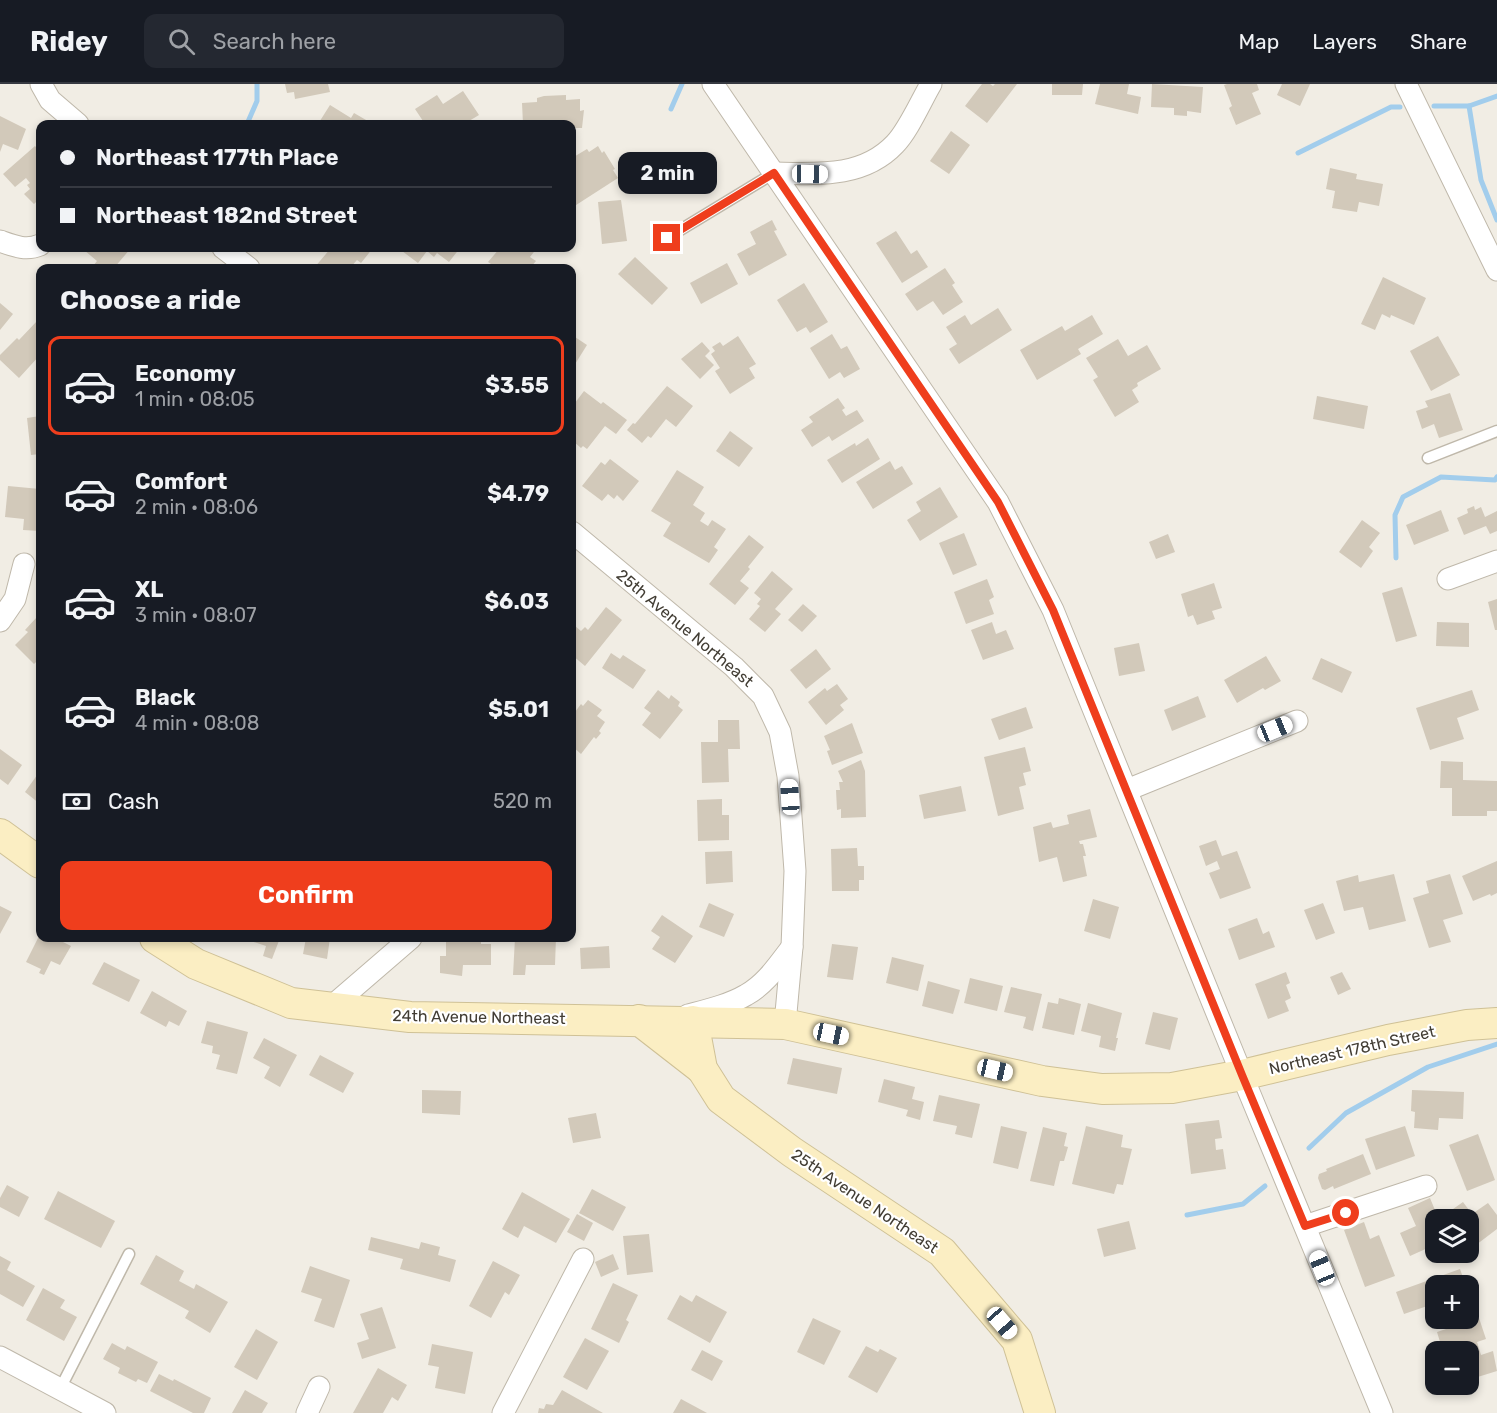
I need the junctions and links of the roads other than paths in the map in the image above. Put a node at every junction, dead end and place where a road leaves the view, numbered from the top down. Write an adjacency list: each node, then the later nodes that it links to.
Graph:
1 (41, 84): 5 (street)
2 (713, 84): 6 (street)
3 (931, 84): 6 (street)
4 (1406, 84): 12 (street)
5 (73, 120)
6 (774, 173): 7 (lane); 21 (street)
7 (667, 238)
8 (0, 241): 9 (street)
9 (36, 247)
10 (228, 252): 11 (street)
11 (244, 264)
12 (1497, 270)
13 (1497, 431): 14 (lane)
14 (1428, 458)
15 (576, 535): 26 (street, 25th Avenue Northeast)
16 (1497, 561): 18 (street)
17 (24, 564): 19 (street)
18 (1448, 579)
19 (0, 621)
20 (1297, 721): 21 (street)
21 (1127, 790): 33 (street)
22 (0, 834): 23 (main road)
23 (36, 857)
24 (161, 942): 27 (main road, 24th Avenue Northeast)
25 (406, 942): 27 (street)
26 (792, 947): 29 (street); 31 (street, 25th Avenue Northeast)
27 (331, 1008): 28 (main road, 24th Avenue Northeast)
28 (639, 1020): 29 (main road, Northeast 178th Street); 32 (main road, 25th Avenue Northeast)
29 (681, 1021): 31 (main road, Northeast 178th Street); 32 (main road, 25th Avenue Northeast)
30 (1497, 1023): 33 (main road, Northeast 178th Street)
31 (784, 1024): 33 (main road, Northeast 178th Street)
32 (702, 1069): 44 (main road, 25th Avenue Northeast)
33 (1242, 1075): 35 (street)
34 (1426, 1186): 35 (street)
35 (1305, 1226): 45 (street)
36 (129, 1254): 40 (lane)
37 (583, 1259): 43 (street)
38 (0, 1357): 40 (street)
39 (319, 1387): 42 (street)
40 (60, 1389): 41 (street)
41 (105, 1413)
42 (307, 1413)
43 (503, 1413)
44 (1040, 1413)
45 (1382, 1413)

